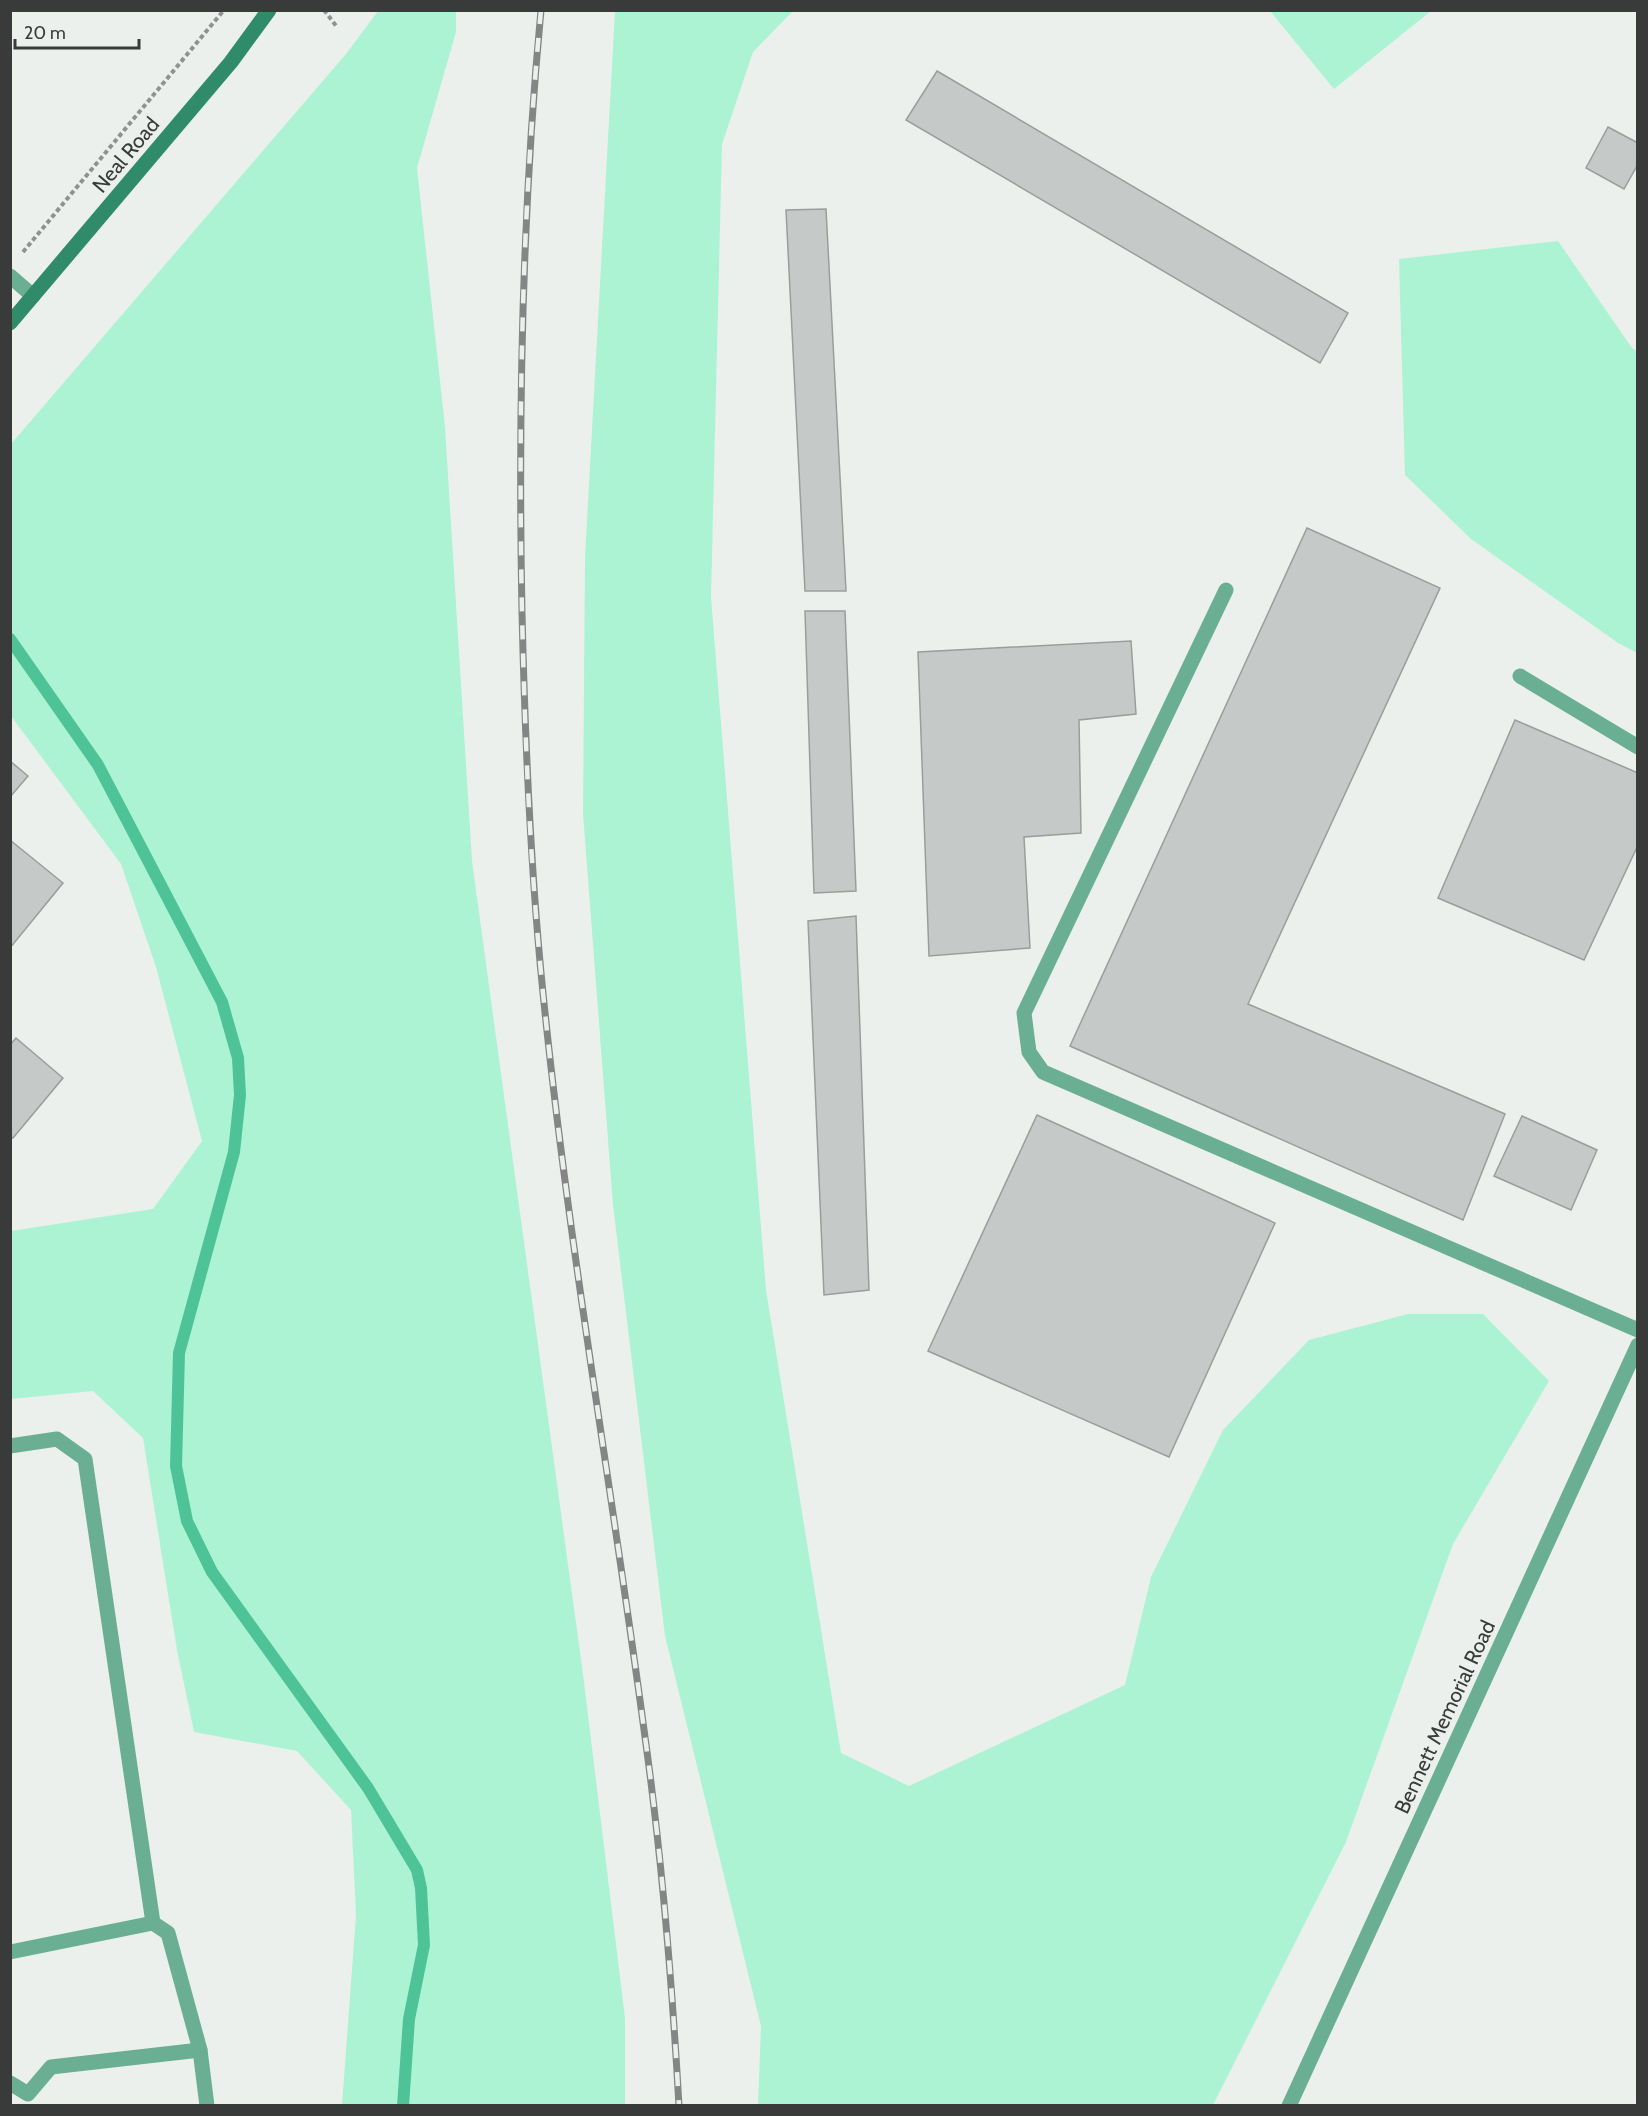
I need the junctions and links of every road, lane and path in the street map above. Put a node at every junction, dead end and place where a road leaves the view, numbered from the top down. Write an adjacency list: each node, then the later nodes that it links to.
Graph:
1 (224, 10): 5 (path)
2 (269, 10): 7 (street, Neal Road)
3 (324, 10): 4 (path)
4 (337, 27)
5 (18, 258)
6 (10, 276): 7 (street)
7 (33, 296): 8 (street, Neal Road)
8 (10, 323)
9 (1226, 590): 12 (street)
10 (1520, 676): 11 (street)
11 (1638, 747)
12 (1638, 1330)
13 (1638, 1345): 20 (street, Bennett Memorial Road)
14 (10, 1446): 15 (street)
15 (153, 1923): 16 (street); 17 (street)
16 (10, 1952)
17 (200, 2050): 18 (street); 19 (street)
18 (10, 2083)
19 (207, 2106)
20 (1289, 2106)

